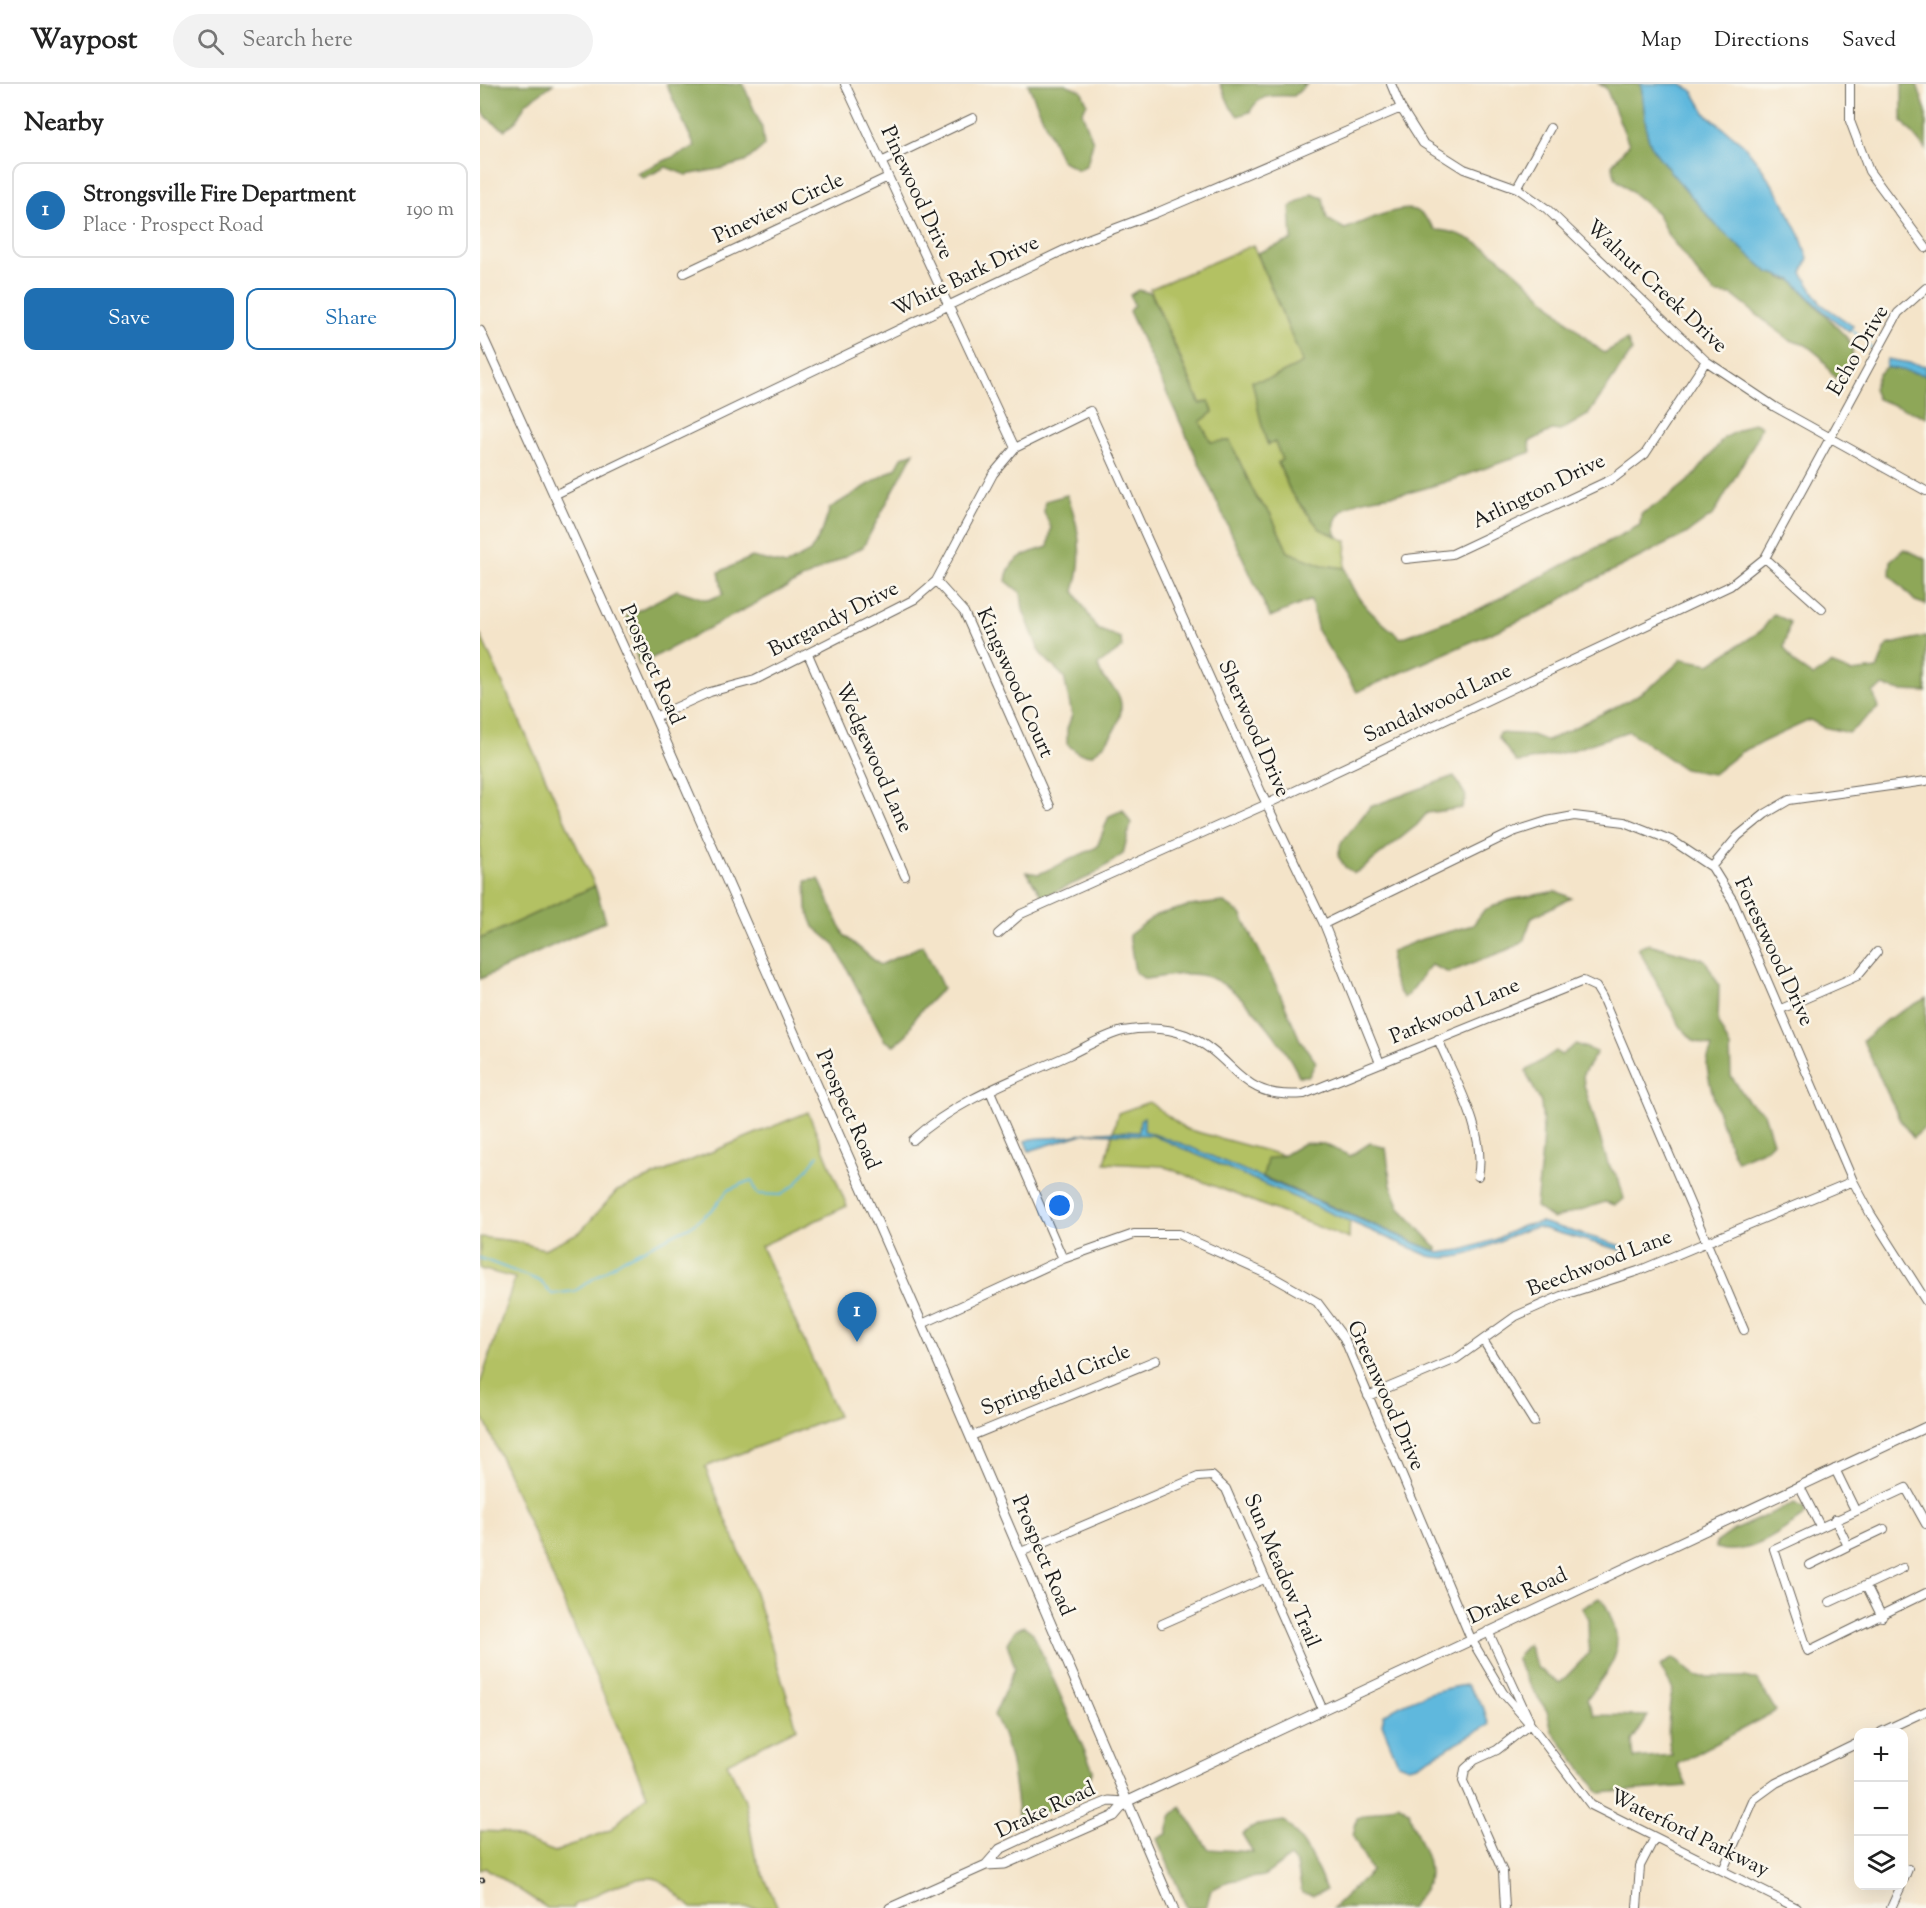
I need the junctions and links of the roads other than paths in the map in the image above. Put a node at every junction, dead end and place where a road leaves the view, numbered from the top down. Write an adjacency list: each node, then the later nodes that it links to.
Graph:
1 (845, 84): 7 (street, Pinewood Drive)
2 (1391, 84): 4 (street, Walnut Creek Drive)
3 (1850, 84): 10 (street)
4 (1401, 108): 9 (street, Walnut Creek Drive); 13 (street, White Bark Drive)
5 (974, 118): 7 (street)
6 (1550, 128): 9 (street)
7 (882, 162): 8 (street, Pinewood Drive)
8 (888, 177): 11 (street, Pineview Circle); 13 (street, Pinewood Drive)
9 (1518, 188): 15 (street, Walnut Creek Drive)
10 (1926, 248)
11 (684, 273)
12 (1926, 288): 17 (street, Echo Drive)
13 (949, 305): 18 (street, Pinewood Drive); 20 (street, White Bark Drive)
14 (480, 331): 20 (street, Prospect Road)
15 (1706, 361): 17 (street, Walnut Creek Drive); 22 (street, Arlington Drive)
16 (1090, 411): 18 (street, Burgandy Drive); 28 (street, Sherwood Drive)
17 (1831, 437): 19 (street, Walnut Creek Drive); 21 (street, Sandalwood Lane)
18 (1015, 448): 23 (street, Burgandy Drive)
19 (1926, 491)
20 (554, 495): 26 (street, Prospect Road)
21 (1765, 558): 24 (street); 28 (street, Sandalwood Lane)
22 (1406, 559)
23 (936, 581): 25 (street, Burgandy Drive); 29 (street, Kingswood Court)
24 (1821, 609)
25 (808, 654): 26 (street, Burgandy Drive); 31 (street, Wedgewood Lane)
26 (655, 717): 45 (street, Prospect Road)
27 (1926, 782): 30 (street)
28 (1267, 804): 32 (street, Sherwood Drive); 33 (street, Sandalwood Lane)
29 (1050, 806)
30 (1712, 867): 32 (street, Forestwood Drive); 35 (street, Forestwood Drive)
31 (905, 876)
32 (1324, 924): 37 (street, Sherwood Drive)
33 (998, 934)
34 (1877, 952): 35 (street)
35 (1781, 1009): 41 (street, Forestwood Drive)
36 (1438, 1039): 37 (street, Parkwood Lane); 40 (street); 42 (street, Parkwood Lane)
37 (1380, 1063): 38 (street, Parkwood Lane)
38 (990, 1090): 39 (street, Parkwood Lane); 43 (street)
39 (913, 1140)
40 (1478, 1176)
41 (1853, 1180): 42 (street, Beechwood Lane); 44 (street, Forestwood Drive)
42 (1708, 1241): 46 (street, Parkwood Lane); 47 (street, Beechwood Lane)
43 (1063, 1259): 45 (street, Greenwood Drive); 49 (street, Greenwood Drive)
44 (1926, 1301)
45 (922, 1324): 52 (street, Prospect Road)
46 (1744, 1330)
47 (1483, 1340): 49 (street, Beechwood Lane); 50 (street)
48 (1156, 1360): 52 (street, Springfield Circle)
49 (1368, 1396): 71 (street, Greenwood Drive)
50 (1534, 1422)
51 (1926, 1426): 53 (street, Drake Road)
52 (971, 1436): 61 (street, Prospect Road)
53 (1834, 1469): 54 (street, Drake Road); 55 (street)
54 (1800, 1487): 58 (street); 70 (street, Drake Road)
55 (1855, 1510): 56 (street); 57 (street)
56 (1835, 1519): 58 (street); 60 (street)
57 (1926, 1524)
58 (1820, 1526): 68 (street)
59 (1884, 1529): 60 (street)
60 (1848, 1546): 62 (street)
61 (1021, 1552): 64 (street, Sun Meadow Trail); 77 (street, Prospect Road)
62 (1810, 1565)
63 (1903, 1568): 65 (street)
64 (1264, 1580): 69 (street); 72 (street, Sun Meadow Trail)
65 (1866, 1585): 67 (street); 68 (street)
66 (1926, 1593): 68 (street)
67 (1830, 1602)
68 (1882, 1617)
69 (1162, 1624)
70 (1488, 1631): 71 (street, Drake Road); 74 (street, Waterford Parkway)
71 (1471, 1639): 72 (street, Drake Road); 74 (street, Waterford Parkway)
72 (1322, 1708): 77 (street, Drake Road)
73 (1926, 1711): 75 (street)
74 (1530, 1724): 78 (street, Waterford Parkway); 84 (street)
75 (1890, 1728)
76 (1854, 1745): 80 (street)
77 (1126, 1802): 79 (street, Drake Road); 79 (street, Drake Road); 83 (street, Prospect Road)
78 (1654, 1839): 80 (street, Waterford Parkway); 85 (street)
79 (987, 1865): 82 (street, Drake Road)
80 (1723, 1870): 86 (street, Waterford Parkway)
81 (1898, 1890): 87 (street)
82 (890, 1908)
83 (1173, 1908)
84 (1505, 1908)
85 (1637, 1908)
86 (1797, 1908)
87 (1891, 1908)

